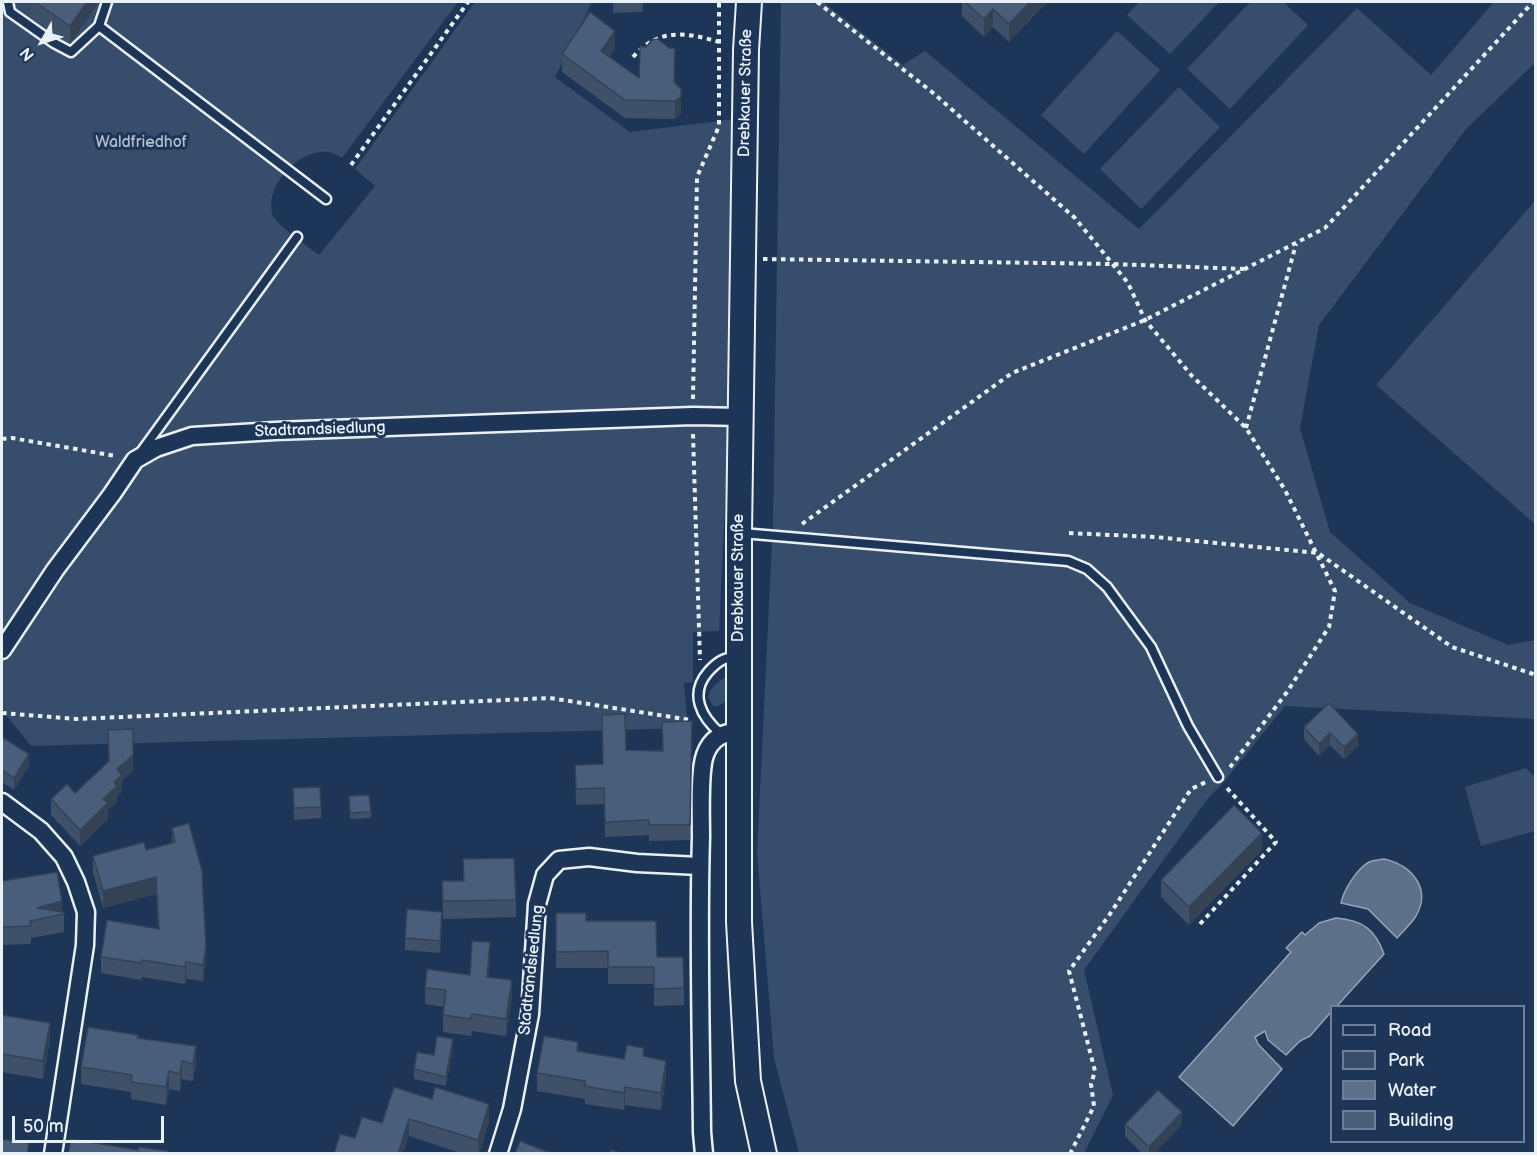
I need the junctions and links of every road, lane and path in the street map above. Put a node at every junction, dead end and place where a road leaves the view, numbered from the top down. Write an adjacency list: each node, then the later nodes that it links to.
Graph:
1 (8, 2): 8 (lane)
2 (107, 2): 8 (lane)
3 (468, 2): 12 (path)
4 (719, 2): 9 (path)
5 (748, 2): 10 (street, Drebkauer Straße)
6 (817, 2): 17 (path)
7 (1533, 2): 15 (path)
8 (99, 26): 13 (lane)
9 (719, 43): 10 (path); 11 (path); 20 (path)
10 (746, 50): 16 (street, Drebkauer Straße)
11 (633, 57)
12 (351, 165)
13 (326, 199)
14 (297, 237): 24 (lane)
15 (1296, 243): 18 (path); 22 (path)
16 (744, 259): 17 (path); 21 (street, Drebkauer Straße)
17 (1113, 264): 18 (path); 19 (path)
18 (1245, 269): 19 (path)
19 (1145, 320): 22 (path); 27 (path)
20 (693, 416): 21 (street, Stadtrandsiedlung); 24 (street, Stadtrandsiedlung); 32 (path)
21 (742, 417): 25 (street, Drebkauer Straße)
22 (1246, 428): 28 (path)
23 (2, 439): 24 (path)
24 (135, 460): 29 (street, Stadtrandsiedlung)
25 (739, 532): 27 (lane); 30 (street, Drebkauer Straße)
26 (1069, 532): 28 (path)
27 (768, 535): 36 (lane)
28 (1318, 553): 31 (path); 36 (path)
29 (2, 650)
30 (738, 657): 32 (lane); 35 (street, Drebkauer Straße)
31 (1536, 675)
32 (700, 682): 34 (lane)
33 (2, 713): 34 (path)
34 (708, 723): 35 (lane)
35 (730, 733): 38 (street); 43 (street, Drebkauer Straße)
36 (1218, 777): 39 (path); 44 (path)
37 (2, 802): 40 (street)
38 (700, 866): 41 (street, Stadtrandsiedlung); 42 (street)
39 (1200, 924)
40 (53, 1154)
41 (498, 1154)
42 (704, 1154)
43 (764, 1154)
44 (1070, 1154)

